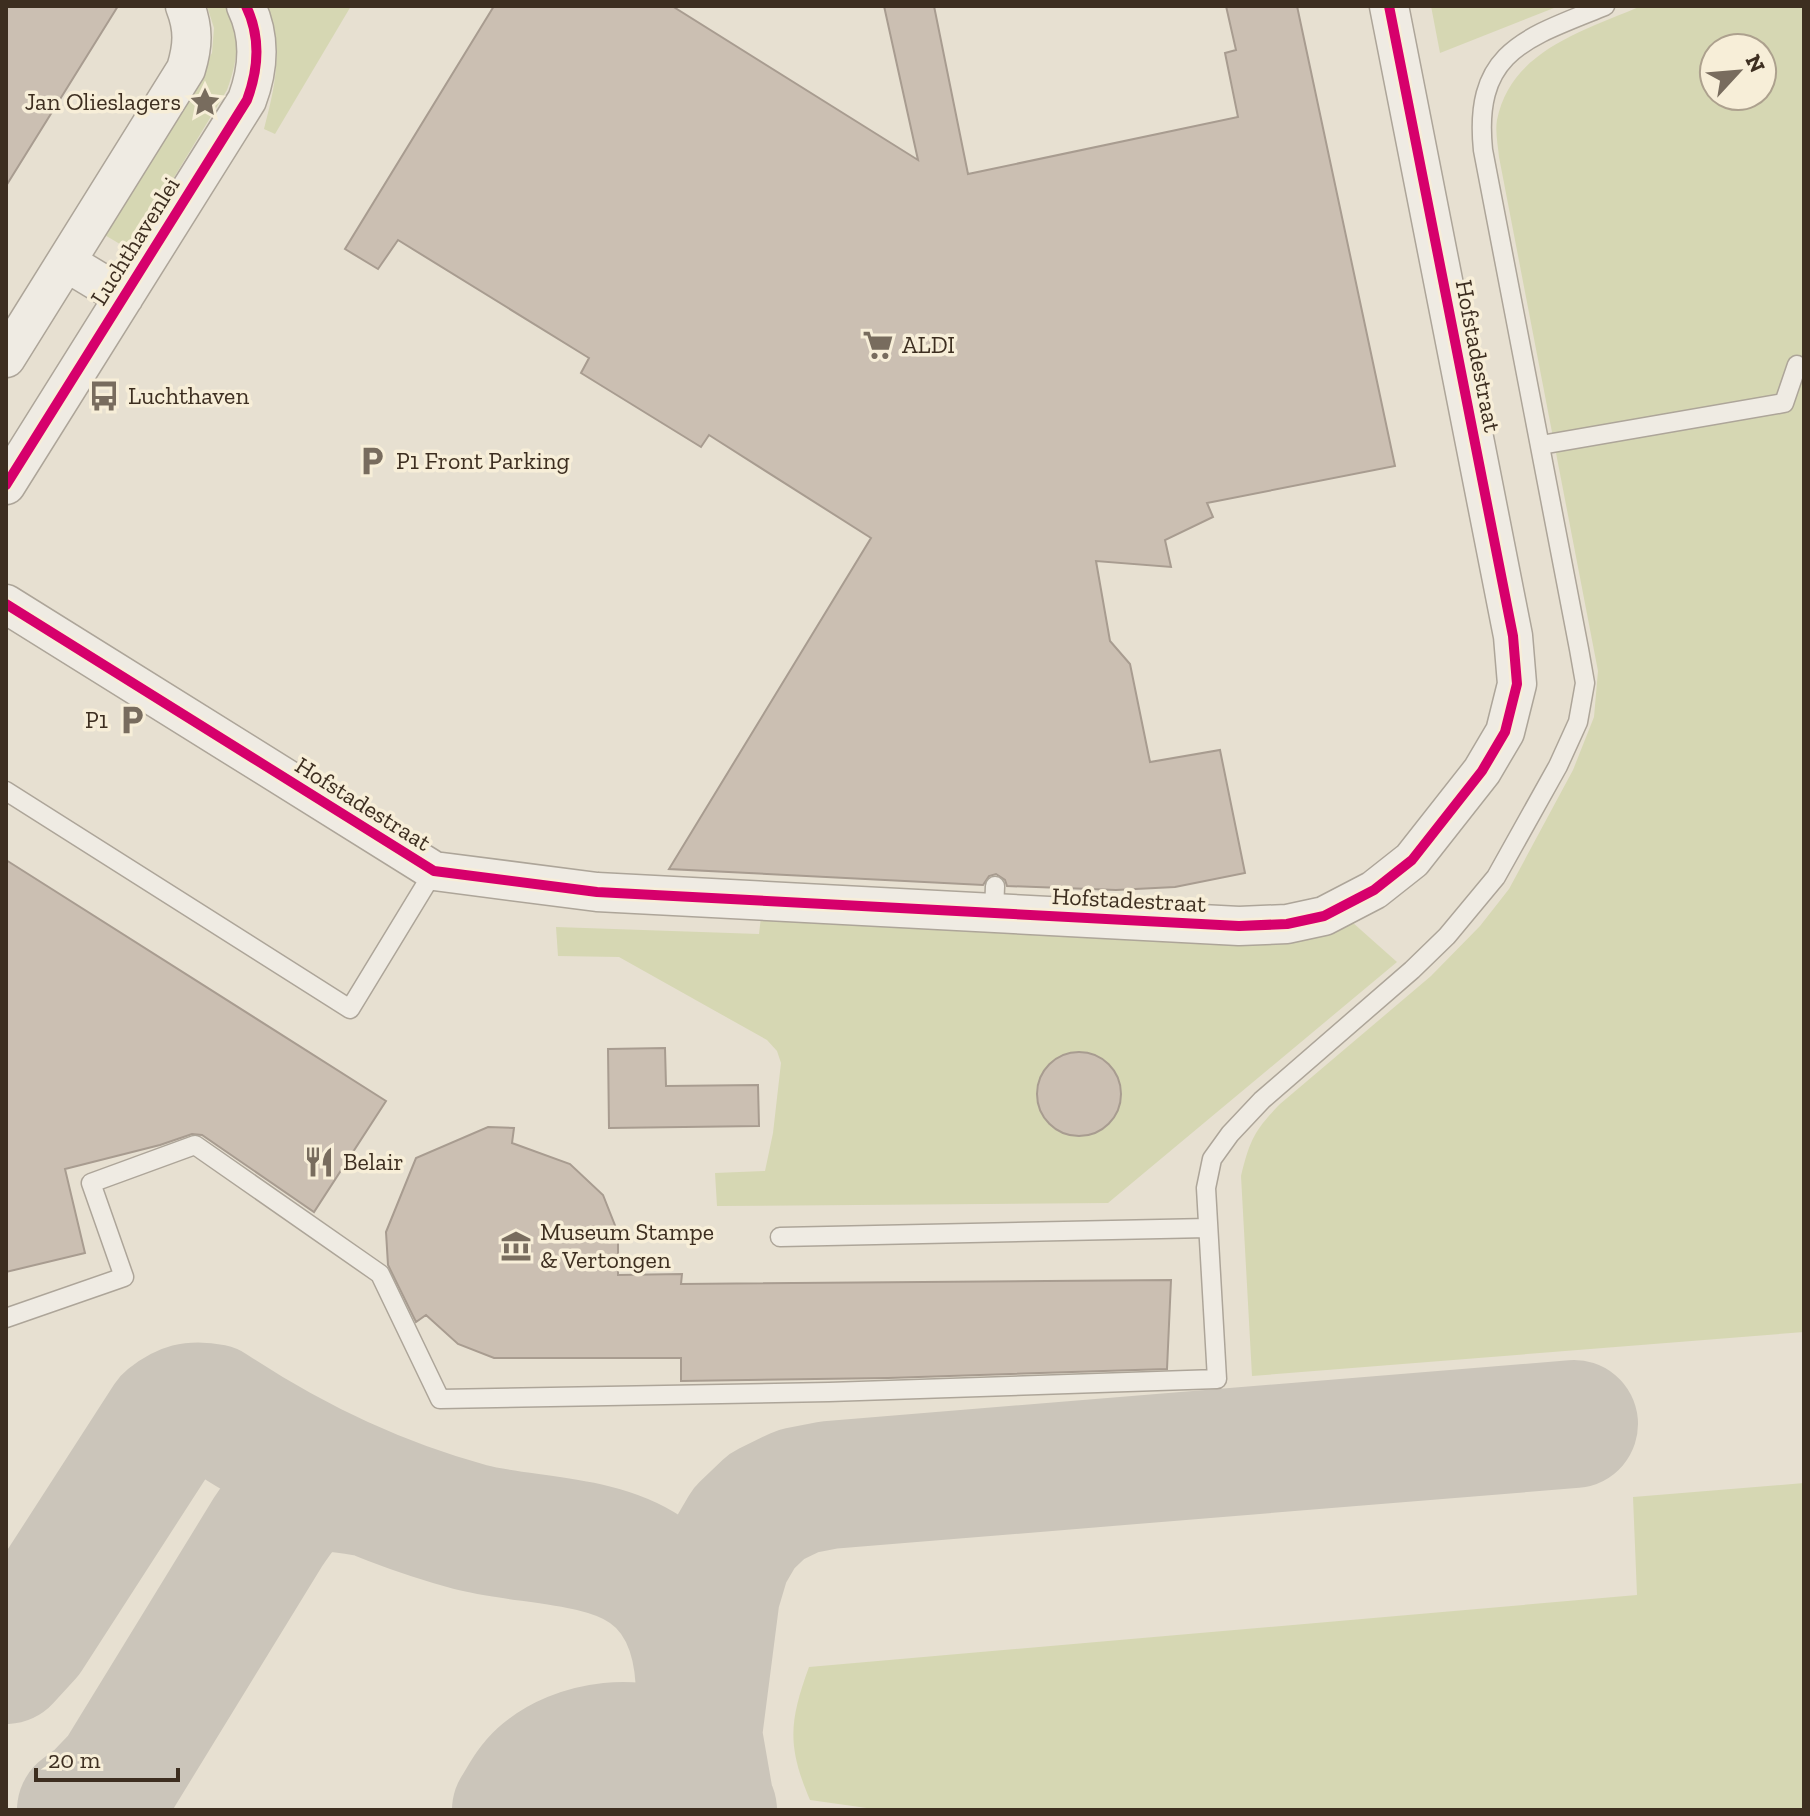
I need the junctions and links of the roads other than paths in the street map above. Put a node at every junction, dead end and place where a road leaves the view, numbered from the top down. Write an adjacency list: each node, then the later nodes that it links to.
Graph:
1 (185, 6): 5 (street, Luchthavenlei)
2 (246, 6): 6 (street, Luchthavenlei)
3 (1389, 6): 13 (street, Hofstadestraat)
4 (1605, 6): 9 (lane)
5 (66, 262): 6 (street, Luchthavenlei); 7 (street, Luchthavenlei)
6 (124, 297): 10 (street, Luchthavenlei)
7 (6, 358)
8 (1797, 365): 9 (lane)
9 (1541, 445): 14 (lane)
10 (6, 485)
11 (6, 604): 13 (street, Hofstadestraat)
12 (6, 791): 13 (lane)
13 (434, 871)
14 (1208, 1228): 15 (lane); 16 (lane)
15 (780, 1237)
16 (6, 1318)

